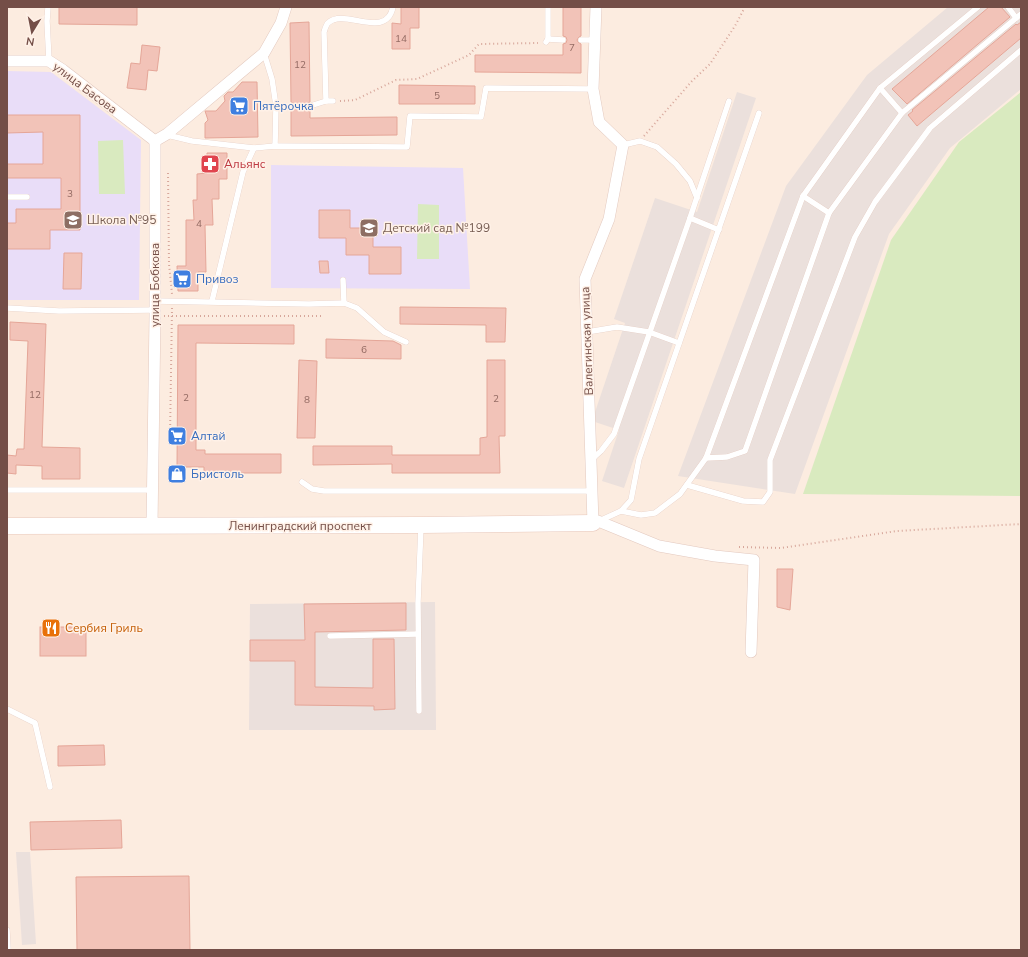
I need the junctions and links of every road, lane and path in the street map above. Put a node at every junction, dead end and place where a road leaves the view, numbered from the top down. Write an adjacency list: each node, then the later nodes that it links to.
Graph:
1 (48, 7): 19 (lane)
2 (286, 7): 17 (street)
3 (393, 7): 24 (lane)
4 (506, 7): 5 (path)
5 (510, 7)
6 (548, 7): 12 (lane)
7 (596, 7): 15 (street)
8 (745, 7): 32 (path)
9 (978, 7): 20 (lane)
10 (1008, 7): 11 (lane)
11 (1019, 16): 29 (lane)
12 (547, 40): 13 (lane); 22 (path)
13 (563, 40)
14 (581, 40): 15 (lane)
15 (595, 40): 21 (street)
16 (1021, 50): 56 (lane)
17 (264, 53): 25 (lane); 30 (street)
18 (7, 61): 19 (street, улица Басова)
19 (49, 61): 31 (street, улица Басова)
20 (880, 88): 29 (lane); 36 (lane)
21 (593, 89): 33 (street); 34 (lane)
22 (333, 101): 24 (lane)
23 (729, 101): 39 (lane)
24 (326, 102): 27 (lane)
25 (276, 106): 26 (lane); 34 (lane)
26 (291, 106)
27 (310, 106)
28 (760, 113): 42 (lane)
29 (902, 113): 40 (lane)
30 (167, 134): 31 (street); 35 (lane)
31 (155, 142): 47 (street, улица Бобкова)
32 (640, 142): 33 (lane); 39 (lane)
33 (623, 145): 49 (street, Валегинская улица)
34 (275, 146): 35 (lane)
35 (254, 148): 44 (lane)
36 (803, 196): 40 (lane); 53 (lane)
37 (7, 197): 38 (lane)
38 (28, 197)
39 (697, 198): 41 (lane)
40 (829, 213): 53 (lane)
41 (690, 218): 42 (lane); 50 (lane)
42 (719, 230): 52 (lane)
43 (344, 280): 45 (lane)
44 (212, 301): 45 (lane); 47 (lane)
45 (344, 303): 51 (lane)
46 (7, 308): 47 (lane)
47 (155, 309): 48 (path); 58 (street, улица Бобкова)
48 (324, 316)
49 (587, 332): 50 (lane); 54 (street, Валегинская улица)
50 (649, 332): 52 (lane); 54 (lane)
51 (406, 342)
52 (679, 343): 60 (lane)
53 (706, 458): 56 (lane)
54 (591, 460): 59 (street, Валегинская улица)
55 (302, 482): 59 (lane)
56 (686, 485): 60 (lane)
57 (7, 490): 58 (lane)
58 (152, 490): 65 (street, улица Бобкова)
59 (592, 491): 61 (street, Валегинская улица)
60 (621, 511): 61 (lane)
61 (595, 522): 63 (street, Ленинградский проспект); 69 (street)
62 (1021, 524): 66 (path)
63 (421, 525): 65 (street, Ленинградский проспект); 67 (lane)
64 (7, 526): 65 (street, Ленинградский проспект)
65 (152, 526)
66 (737, 547)
67 (418, 634): 68 (lane); 71 (lane)
68 (330, 636)
69 (751, 652)
70 (7, 709): 72 (lane)
71 (419, 711)
72 (50, 787)
73 (7, 930): 74 (lane)
74 (7, 937): 75 (lane)
75 (8, 950)

